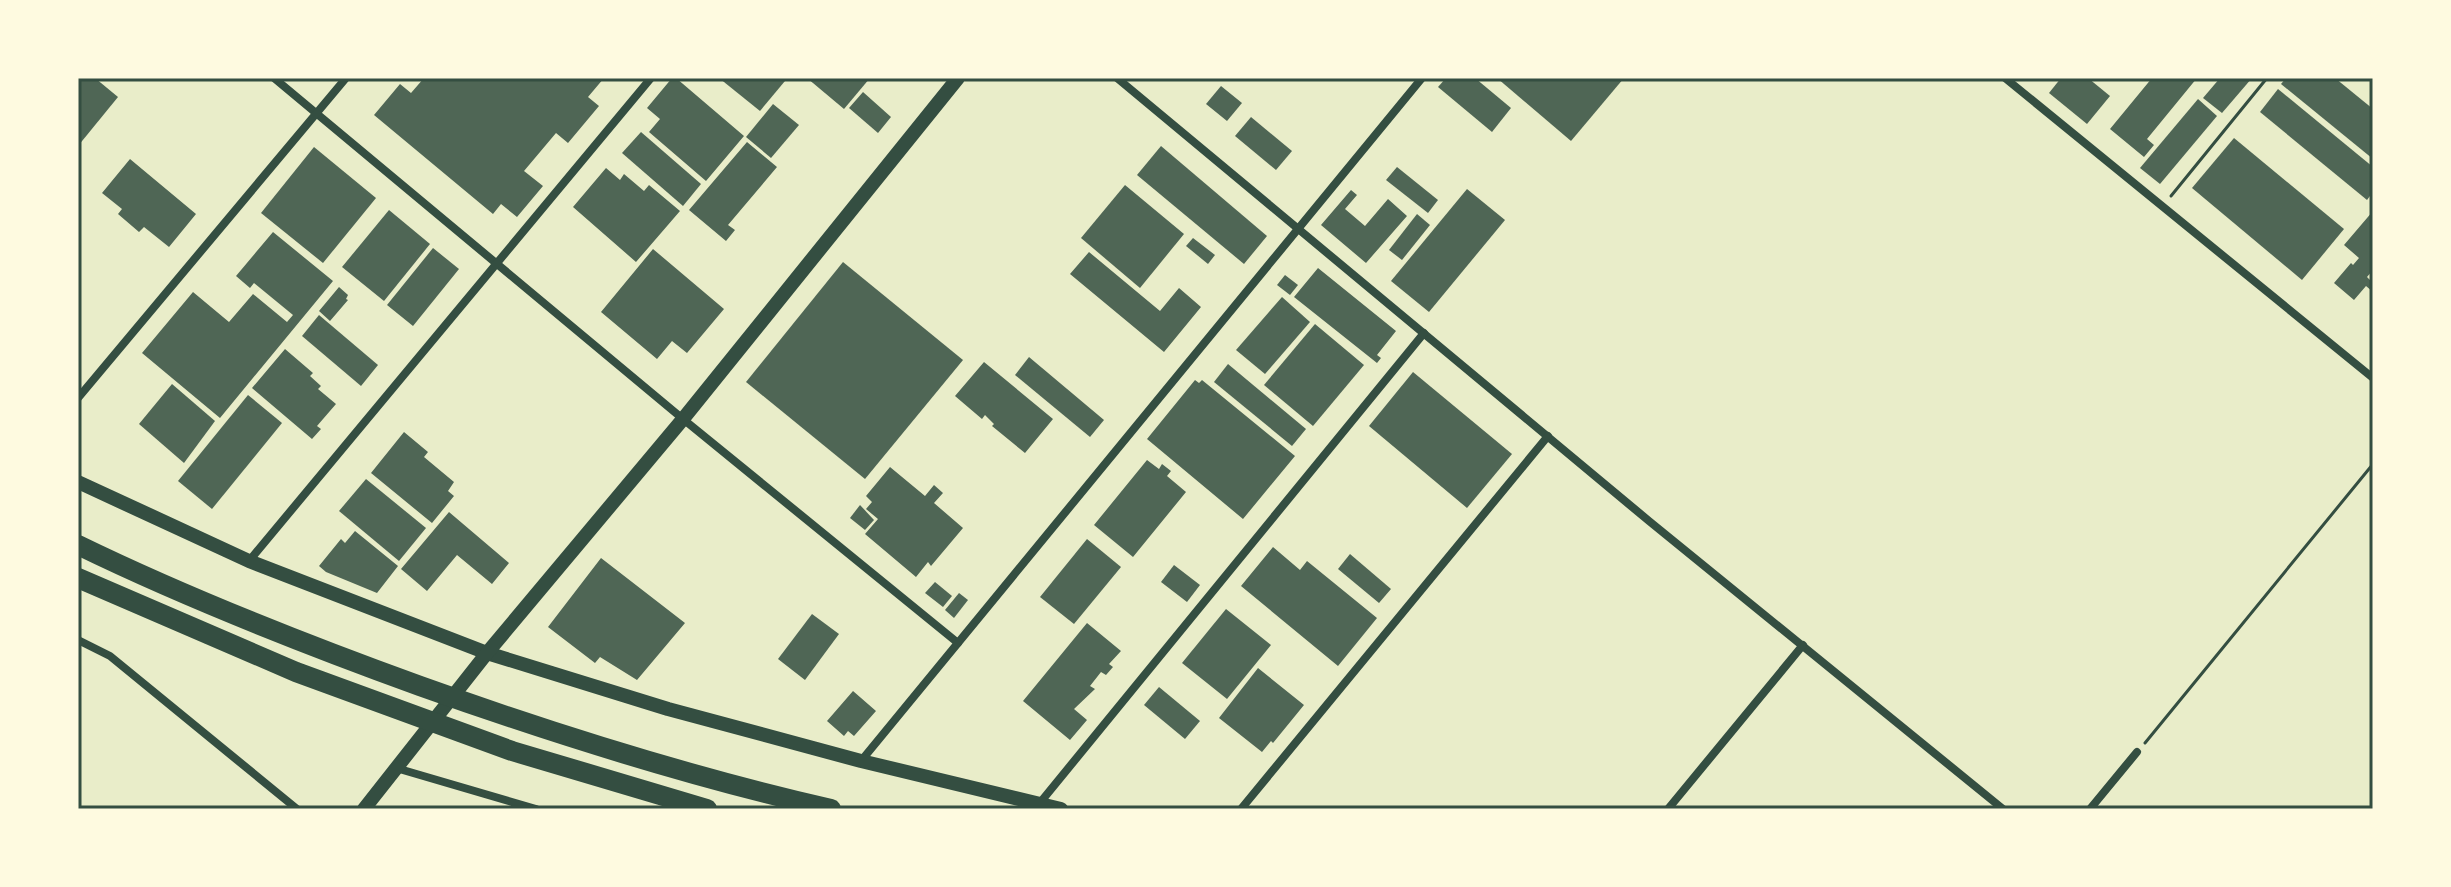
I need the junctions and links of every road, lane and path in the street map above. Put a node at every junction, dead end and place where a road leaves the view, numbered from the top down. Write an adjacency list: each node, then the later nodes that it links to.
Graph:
1 (274, 78): 9 (street)
2 (346, 78): 9 (street)
3 (651, 78): 12 (street)
4 (958, 78): 16 (street)
5 (1117, 78): 11 (street)
6 (1422, 78): 11 (street)
7 (2005, 78): 10 (street)
8 (2267, 78): 10 (path)
9 (317, 114): 12 (street); 15 (street)
10 (2164, 205): 14 (street)
11 (1299, 228): 13 (street); 24 (street)
12 (497, 265): 16 (street); 21 (street)
13 (1424, 333): 17 (street); 30 (street)
14 (2373, 378)
15 (78, 398)
16 (683, 419): 24 (street); 26 (street)
17 (1548, 436): 25 (street); 37 (street)
18 (2373, 464): 27 (path)
19 (78, 482): 21 (street)
20 (78, 545): 35 (highway)
21 (249, 561): 26 (street)
22 (78, 578): 34 (highway)
23 (78, 640): 31 (street)
24 (958, 643): 28 (street)
25 (1803, 645): 38 (street); 39 (street)
26 (487, 653): 28 (street); 29 (street)
27 (2137, 752): 40 (street)
28 (861, 761): 30 (street)
29 (400, 762): 32 (street); 33 (street)
30 (1039, 804): 36 (street)
31 (297, 809)
32 (364, 809)
33 (536, 809)
34 (707, 809)
35 (831, 809)
36 (1061, 809)
37 (1241, 809)
38 (1668, 809)
39 (2003, 809)
40 (2090, 809)

